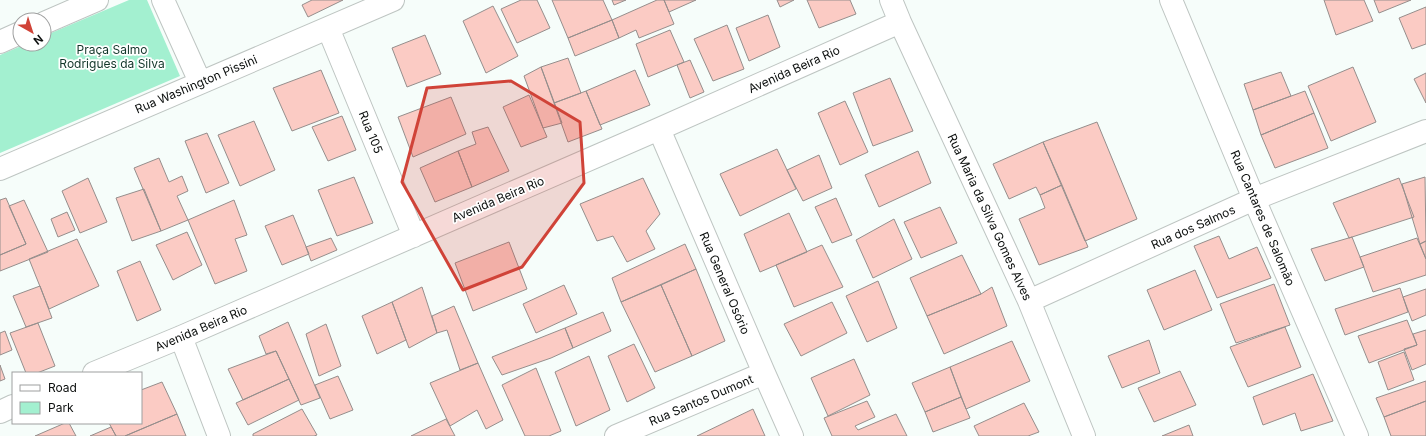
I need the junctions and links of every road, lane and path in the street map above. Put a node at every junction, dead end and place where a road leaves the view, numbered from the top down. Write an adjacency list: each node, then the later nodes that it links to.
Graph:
1 (97, 0): 6 (street)
2 (163, 0): 11 (street)
3 (393, 0): 8 (street, Rua Washington Pissini)
4 (891, 0): 7 (street, Rua Maria da Silva Gomes Alves)
5 (1171, 0): 15 (street, Rua Cantares de Salomão)
6 (52, 20)
7 (900, 22): 12 (street, Avenida Beira Rio); 17 (street, Rua Maria da Silva Gomes Alves)
8 (328, 28): 11 (street, Rua Washington Pissini); 16 (street, Rua 105)
9 (12, 37): 10 (street)
10 (0, 42)
11 (200, 82): 14 (street, Rua Washington Pissini)
12 (659, 129): 16 (street, Avenida Beira Rio); 20 (street, Rua General Osório)
13 (1426, 131): 15 (street, Rua dos Salmos)
14 (0, 169)
15 (1254, 199): 17 (street, Rua dos Salmos); 27 (street, Rua Cantares de Salomão)
16 (414, 236): 18 (street, Avenida Beira Rio)
17 (1028, 301): 26 (street, Rua Maria da Silva Gomes Alves)
18 (181, 337): 19 (street, Avenida Beira Rio); 23 (street)
19 (96, 372)
20 (764, 373): 24 (street, Rua Santos Dumont); 25 (street, Rua General Osório)
21 (12, 406): 22 (street)
22 (0, 412)
23 (219, 436)
24 (616, 436)
25 (792, 436)
26 (1084, 436)
27 (1357, 436)

